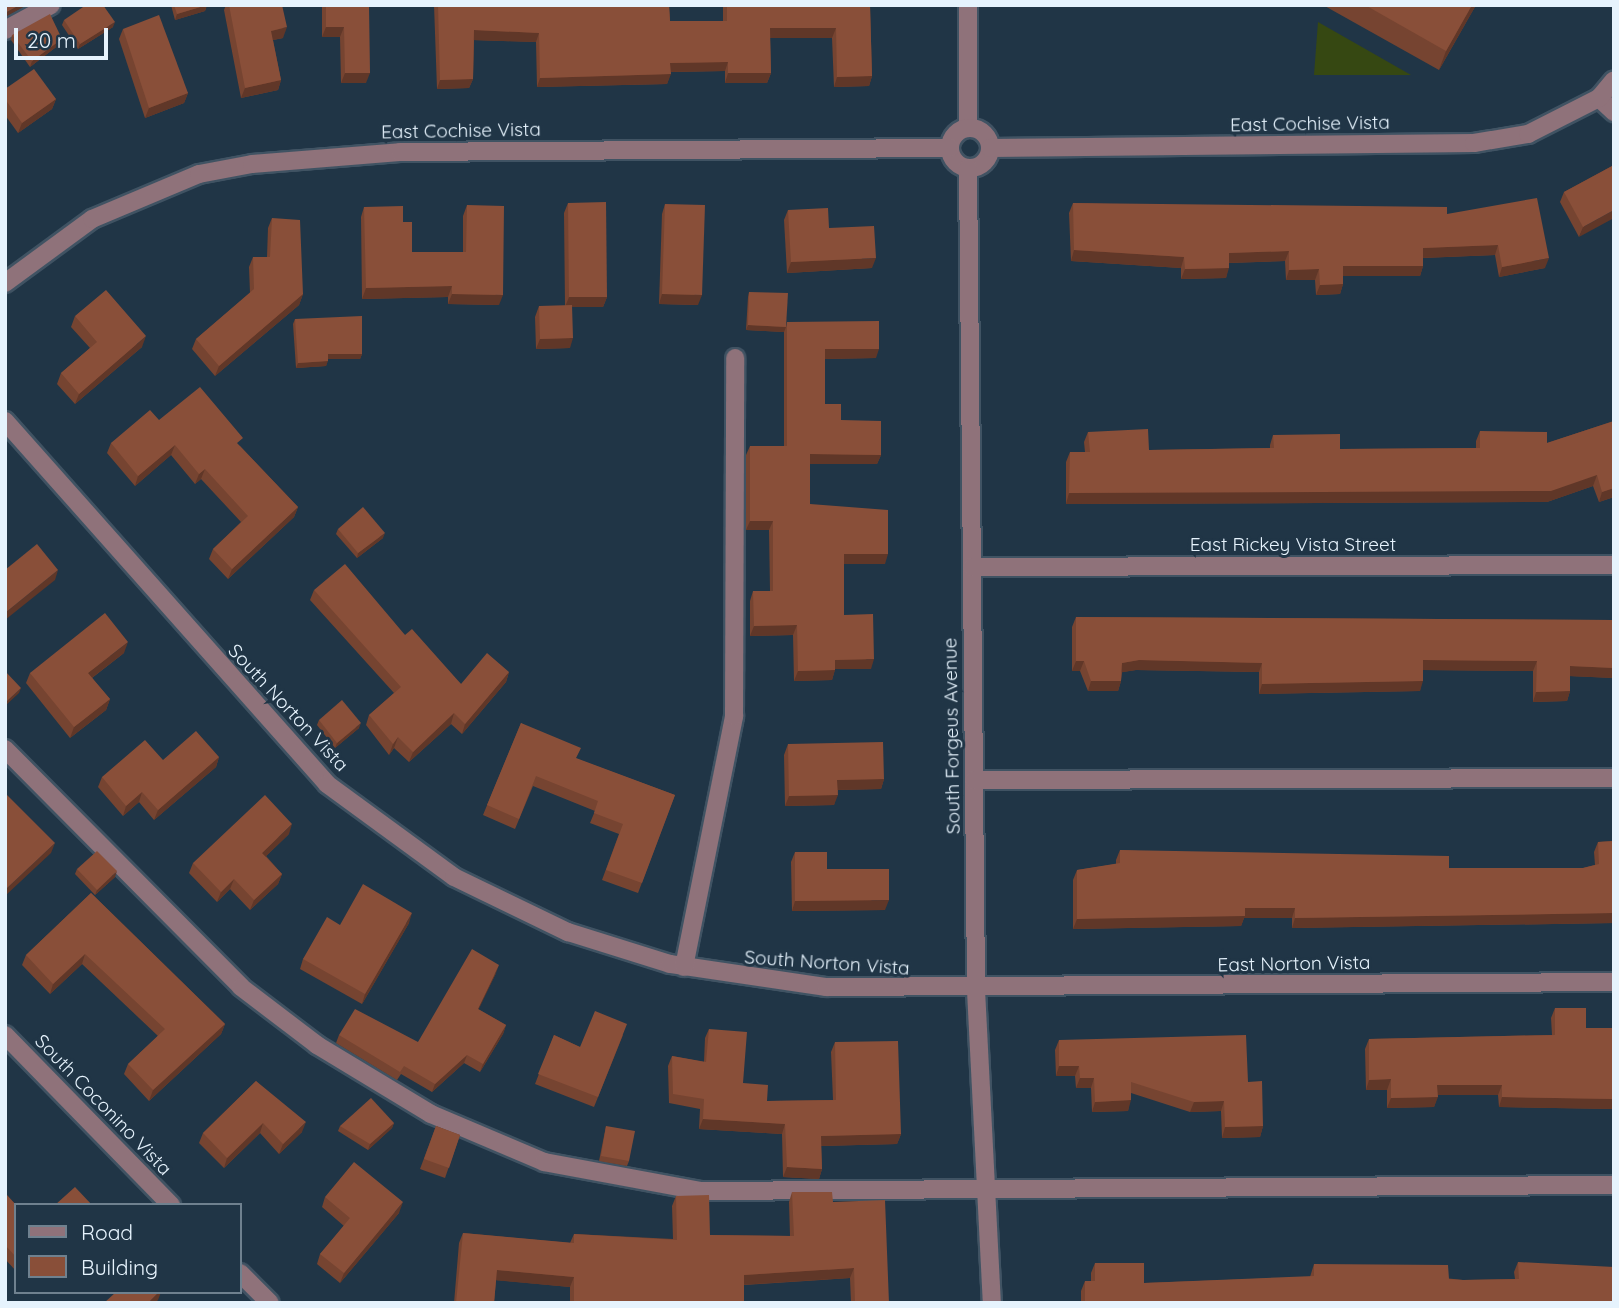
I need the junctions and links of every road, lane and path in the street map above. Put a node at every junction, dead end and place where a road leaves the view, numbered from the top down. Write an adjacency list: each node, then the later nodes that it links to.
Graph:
1 (51, 5): 3 (street)
2 (968, 5): 7 (street)
3 (5, 30)
4 (1614, 80): 5 (street, East Cochise Vista)
5 (1598, 98): 6 (street); 9 (street, East Cochise Vista)
6 (1614, 111)
7 (968, 128): 8 (street); 9 (street)
8 (950, 148): 10 (street); 11 (street, East Cochise Vista)
9 (990, 148): 10 (street)
10 (968, 168): 15 (street, South Forgeus Avenue)
11 (5, 283)
12 (735, 358): 19 (street)
13 (5, 421): 19 (street, South Norton Vista)
14 (1614, 565): 15 (street, East Rickey Vista Street)
15 (972, 568): 18 (street, South Forgeus Avenue)
16 (5, 749): 24 (street)
17 (1614, 778): 18 (street)
18 (974, 780): 21 (street, South Forgeus Avenue)
19 (684, 967): 21 (street, South Norton Vista)
20 (1614, 982): 21 (street, East Norton Vista)
21 (976, 990): 24 (street, South Forgeus Avenue)
22 (5, 1035): 25 (street, South Coconino Vista)
23 (1614, 1185): 24 (street)
24 (984, 1190): 28 (street, South Forgeus Avenue)
25 (170, 1203)
26 (242, 1275): 27 (street)
27 (270, 1303)
28 (992, 1303)

